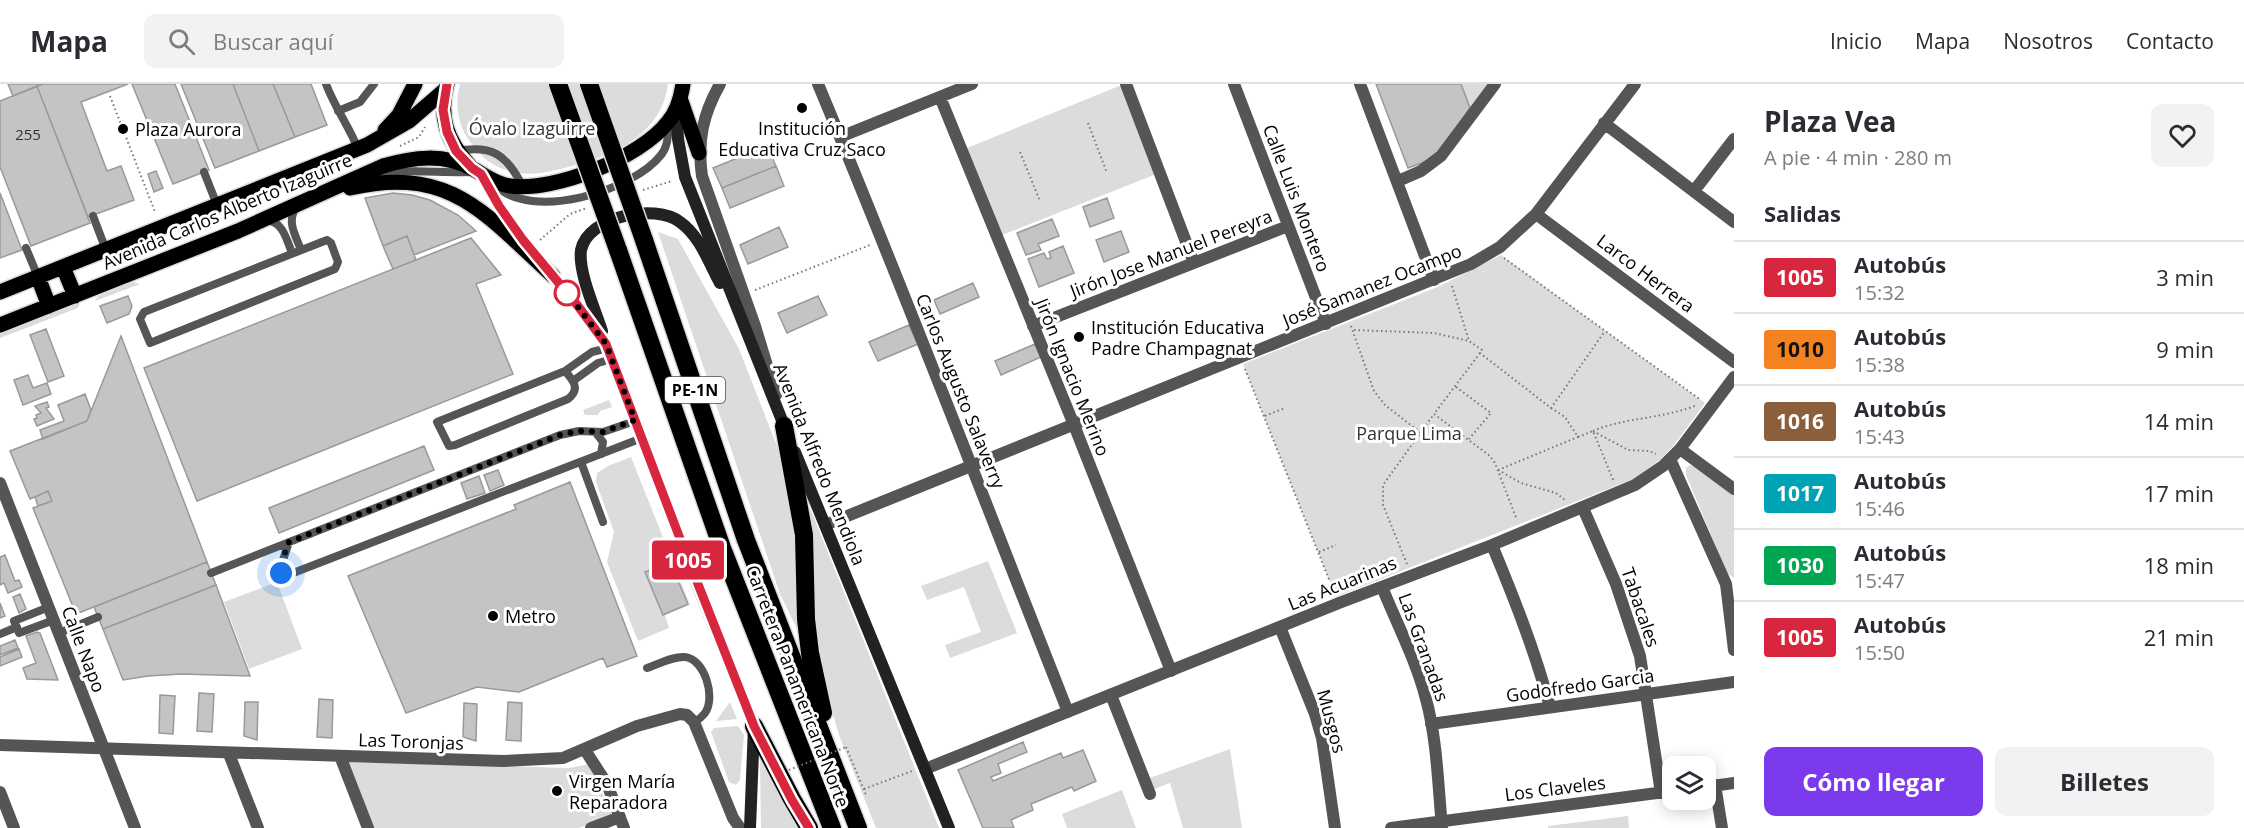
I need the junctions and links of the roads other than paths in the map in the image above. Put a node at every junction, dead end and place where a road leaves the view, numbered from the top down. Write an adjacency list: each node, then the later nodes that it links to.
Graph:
1 (326, 84): 17 (lane)
2 (374, 84): 17 (lane)
3 (415, 84): 21 (main road)
4 (558, 84): 119 (highway, Carretera Panamericana Norte / PE-1N, bridge)
5 (589, 84): 105 (highway, Carretera Panamericana Norte / PE-1N, bridge)
6 (720, 84): 23 (street)
7 (818, 84): 19 (street, Carlos Augusto Salaverry)
8 (972, 84): 15 (street)
9 (1126, 84): 40 (street)
10 (1234, 84): 36 (street, Calle Luis Montero)
11 (1360, 84): 26 (street)
12 (1495, 84): 26 (street)
13 (1635, 84): 18 (street, José Samanez Ocampo)
14 (446, 87): 21 (main road, Avenida Carlos Alberto Izaguirre); 22 (main road, Avenida Carlos Alberto Izaguirre)
15 (940, 97): 19 (street); 50 (street, Jirón Ignacio Merino)
16 (679, 98): 23 (main road); 25 (lane); 27 (main road, Avenida Carlos Alberto Izaguirre); 52 (main road, Avenida Alfredo Mendiola)
17 (338, 111): 21 (lane)
18 (1604, 123): 28 (street); 32 (street, José Samanez Ocampo)
19 (840, 137): 66 (street, Carlos Augusto Salaverry)
20 (1734, 139): 28 (street)
21 (362, 147): 30 (main road, Avenida Carlos Alberto Izaguirre)
22 (456, 151): 25 (main road, Avenida Carlos Alberto Izaguirre); 27 (lane)
23 (699, 153): 59 (street)
24 (204, 172): 30 (lane)
25 (480, 174): 27 (main road, Avenida Carlos Alberto Izaguirre); 29 (main road, Avenida Carlos Alberto Izaguirre); 42 (main road)
26 (1398, 181): 44 (street)
27 (522, 185)
28 (1694, 191): 35 (street)
29 (318, 196): 31 (main road, Avenida Carlos Alberto Izaguirre); 42 (main road)
30 (217, 206): 38 (main road, Avenida Carlos Alberto Izaguirre)
31 (297, 206): 34 (main road, Avenida Carlos Alberto Izaguirre); 39 (lane)
32 (1536, 214): 44 (street, José Samanez Ocampo); 53 (street, Larco Herrera)
33 (93, 216): 38 (lane)
34 (264, 220): 39 (lane); 46 (main road, Avenida Carlos Alberto Izaguirre)
35 (1734, 222)
36 (1288, 226): 40 (street, Jirón Jose Manuel Pereyra); 48 (street, Calle Luis Montero)
37 (26, 248): 43 (lane)
38 (106, 250): 41 (main road, Avenida Carlos Alberto Izaguirre)
39 (296, 252): 39 (lane)
40 (1194, 264): 50 (street, Jirón Jose Manuel Pereyra)
41 (63, 267): 43 (main road, Avenida Carlos Alberto Izaguirre); 46 (main road)
42 (553, 276): 51 (main road)
43 (38, 277): 45 (main road, Avenida Carlos Alberto Izaguirre); 47 (main road)
44 (1434, 280): 48 (street, José Samanez Ocampo)
45 (0, 292)
46 (75, 296): 47 (main road, Avenida Carlos Alberto Izaguirre)
47 (49, 306): 49 (main road, Avenida Carlos Alberto Izaguirre)
48 (1326, 324): 58 (street, José Samanez Ocampo)
49 (0, 325)
50 (1034, 326): 58 (street, Jirón Ignacio Merino)
51 (608, 350): 52 (main road); 54 (lane); 56 (lane); 57 (main road)
52 (756, 354): 59 (main road, Avenida Alfredo Mendiola)
53 (1734, 362)
54 (565, 371): 56 (lane); 56 (lane)
55 (1734, 377): 62 (street, Las Acuarinas)
56 (573, 381)
57 (635, 420): 60 (lane); 61 (main road)
58 (1074, 425): 66 (street, José Samanez Ocampo); 86 (street, Jirón Ignacio Merino)
59 (784, 426): 71 (main road, Avenida Alfredo Mendiola); 105 (highway)
60 (596, 433): 63 (lane); 72 (lane)
61 (642, 438): 63 (lane); 94 (main road)
62 (1680, 449): 65 (street, Las Acuarinas); 68 (street)
63 (601, 454): 64 (lane)
64 (581, 462): 70 (lane); 72 (lane)
65 (1666, 463): 69 (street, Las Acuarinas); 75 (street)
66 (973, 466): 71 (street, José Samanez Ocampo); 91 (street, Carlos Augusto Salaverry)
67 (0, 483): 77 (street, Calle Napo)
68 (1734, 489)
69 (1583, 508): 73 (street, Las Acuarinas); 88 (street, Tabacales)
70 (603, 522)
71 (825, 525): 101 (main road, Avenida Alfredo Mendiola)
72 (289, 542): 74 (lane)
73 (1492, 545): 76 (street, Las Acuarinas); 90 (street)
74 (211, 573)
75 (1730, 584): 84 (street)
76 (1382, 587): 81 (street, Las Acuarinas); 93 (street, Las Granadas)
77 (49, 607): 79 (street, Calle Napo); 80 (lane)
78 (98, 617): 83 (lane)
79 (54, 620): 80 (lane); 83 (street, Calle Napo)
80 (17, 627): 82 (lane)
81 (1280, 627): 86 (street, Las Acuarinas); 122 (street, Musgos)
82 (0, 633)
83 (59, 633): 96 (street, Calle Napo)
84 (1734, 650)
85 (647, 668): 92 (lane)
86 (1171, 671): 89 (street, Las Acuarinas)
87 (1734, 682): 88 (street, Godofredo Garcia)
88 (1647, 694): 90 (street, Godofredo Garcia); 100 (street, Tabacales)
89 (1111, 695): 91 (street, Las Acuarinas); 107 (street)
90 (1550, 707): 93 (street, Godofredo Garcia)
91 (1068, 712): 101 (street, Las Acuarinas)
92 (694, 722): 97 (street, Las Toronjas); 116 (street)
93 (1431, 724): 110 (street, Las Granadas)
94 (754, 726): 117 (main road); 118 (highway)
95 (0, 745): 96 (street, Las Toronjas)
96 (104, 750): 98 (street, Las Toronjas); 112 (street, Calle Napo)
97 (585, 750): 99 (street, Las Toronjas); 109 (street)
98 (229, 754): 99 (street, Las Toronjas); 113 (street)
99 (340, 756): 114 (street)
100 (1662, 768)
101 (920, 771): 121 (main road, Avenida Alfredo Mendiola)
102 (1734, 783): 103 (street)
103 (1716, 785)
104 (0, 792): 111 (street)
105 (844, 793): 120 (highway, Carretera Panamericana Norte / PE-1N)
106 (1662, 793): 110 (street, Los Claveles)
107 (1150, 794)
108 (1716, 807): 124 (street)
109 (622, 823): 115 (street)
110 (1442, 825): 123 (street, Los Claveles)
111 (14, 828)
112 (135, 828)
113 (258, 828)
114 (368, 828)
115 (591, 828)
116 (740, 828)
117 (750, 828)
118 (809, 828)
119 (832, 828)
120 (858, 828)
121 (949, 828)
122 (1335, 828)
123 (1391, 828)
124 (1722, 828)

